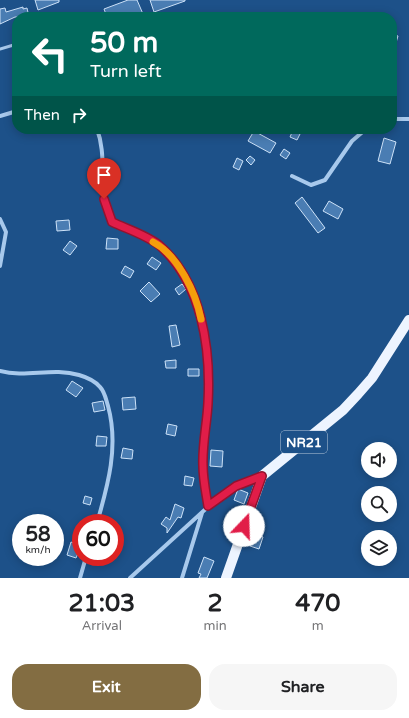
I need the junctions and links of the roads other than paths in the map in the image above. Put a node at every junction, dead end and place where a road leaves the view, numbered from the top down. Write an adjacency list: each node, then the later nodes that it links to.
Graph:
1 (12, 45): 2 (lane)
2 (0, 49)
3 (12, 112): 4 (street)
4 (0, 116)
5 (397, 119): 6 (street)
6 (409, 119)
7 (98, 134): 15 (street)
8 (360, 134): 9 (street)
9 (292, 176)
10 (0, 219): 11 (street)
11 (0, 266)
12 (409, 320): 14 (main road, NR21)
13 (0, 371): 17 (street)
14 (262, 476): 15 (street); 22 (main road)
15 (208, 506): 16 (street)
16 (203, 512): 20 (street); 21 (street)
17 (99, 514)
18 (83, 566): 19 (street)
19 (80, 578)
20 (130, 578)
21 (182, 578)
22 (226, 578)

